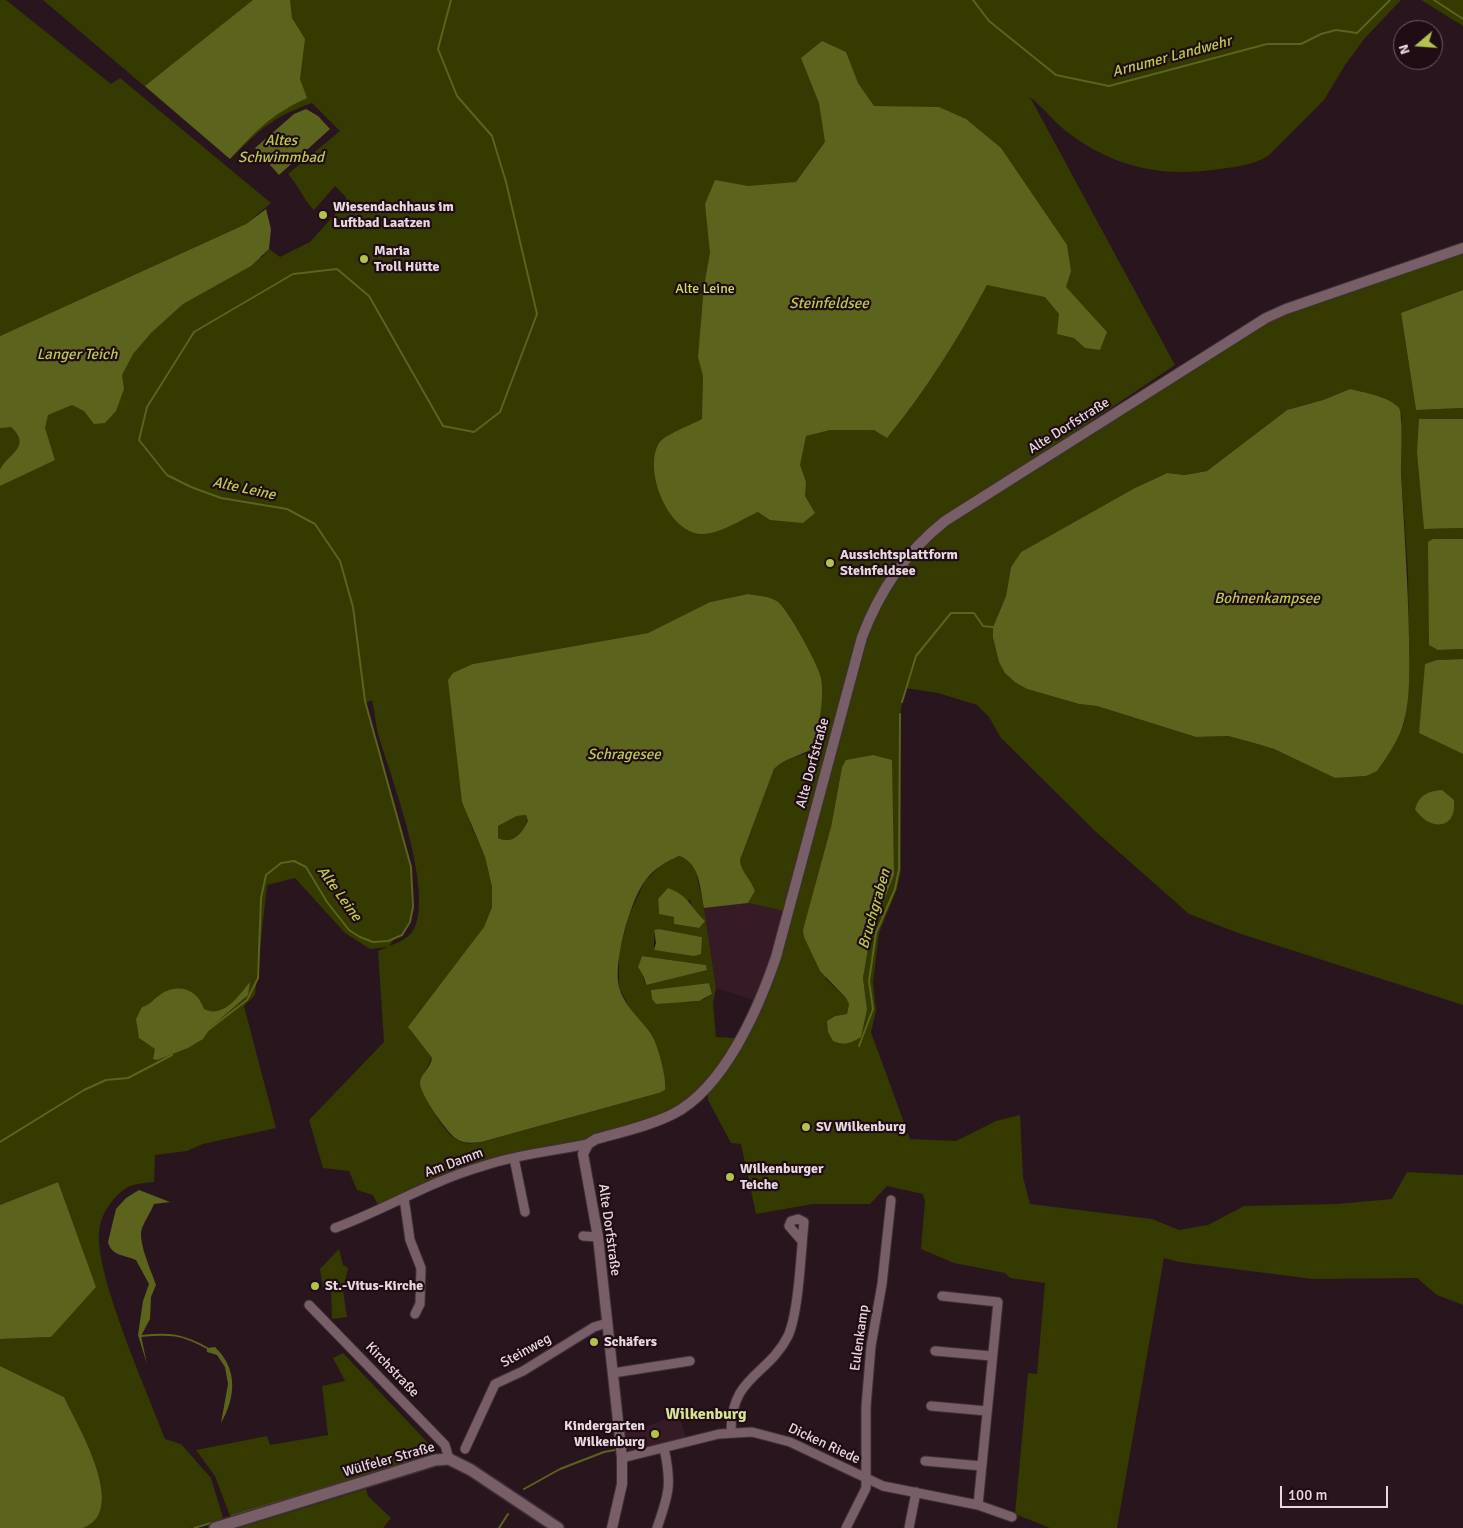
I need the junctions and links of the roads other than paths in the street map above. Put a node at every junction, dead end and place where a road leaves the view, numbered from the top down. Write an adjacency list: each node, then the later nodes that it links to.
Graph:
1 (1463, 248): 2 (street, Alte Dorfstraße)
2 (588, 1144): 3 (street, Am Damm); 5 (street)
3 (562, 1149): 4 (street, Am Damm); 5 (street)
4 (514, 1158): 6 (street, Am Damm); 8 (street)
5 (582, 1162): 11 (street, Alte Dorfstraße)
6 (404, 1198): 9 (street, Am Damm); 15 (street)
7 (891, 1200): 30 (street, Eulenkamp)
8 (525, 1212)
9 (335, 1228)
10 (583, 1236): 11 (street)
11 (598, 1237): 16 (street, Alte Dorfstraße)
12 (802, 1241): 23 (street)
13 (942, 1296): 18 (street)
14 (309, 1305): 27 (street, Kirchstraße)
15 (415, 1314)
16 (607, 1323): 20 (street, Alte Dorfstraße); 25 (street, Steinweg)
17 (935, 1351): 18 (street)
18 (992, 1356): 22 (street)
19 (690, 1361): 20 (street)
20 (613, 1373): 26 (street, Alte Dorfstraße)
21 (931, 1406): 22 (street)
22 (987, 1411): 29 (street)
23 (731, 1431): 24 (street, Dicken Riede); 30 (street, Dicken Riede)
24 (664, 1448): 26 (street, Dicken Riede); 37 (street)
25 (465, 1449)
26 (622, 1458): 36 (street, Alte Dorfstraße)
27 (449, 1459): 34 (main road, Wülfeler Straße); 35 (main road, Wülfeler Straße)
28 (925, 1461): 29 (street)
29 (982, 1466): 32 (street)
30 (867, 1479): 31 (street, Dicken Riede); 38 (street)
31 (916, 1492): 32 (street, Dicken Riede); 39 (street)
32 (978, 1505): 33 (street, Dicken Riede)
33 (1012, 1517)
34 (553, 1527)
35 (215, 1528)
36 (612, 1528)
37 (657, 1528)
38 (846, 1528)
39 (909, 1528)

